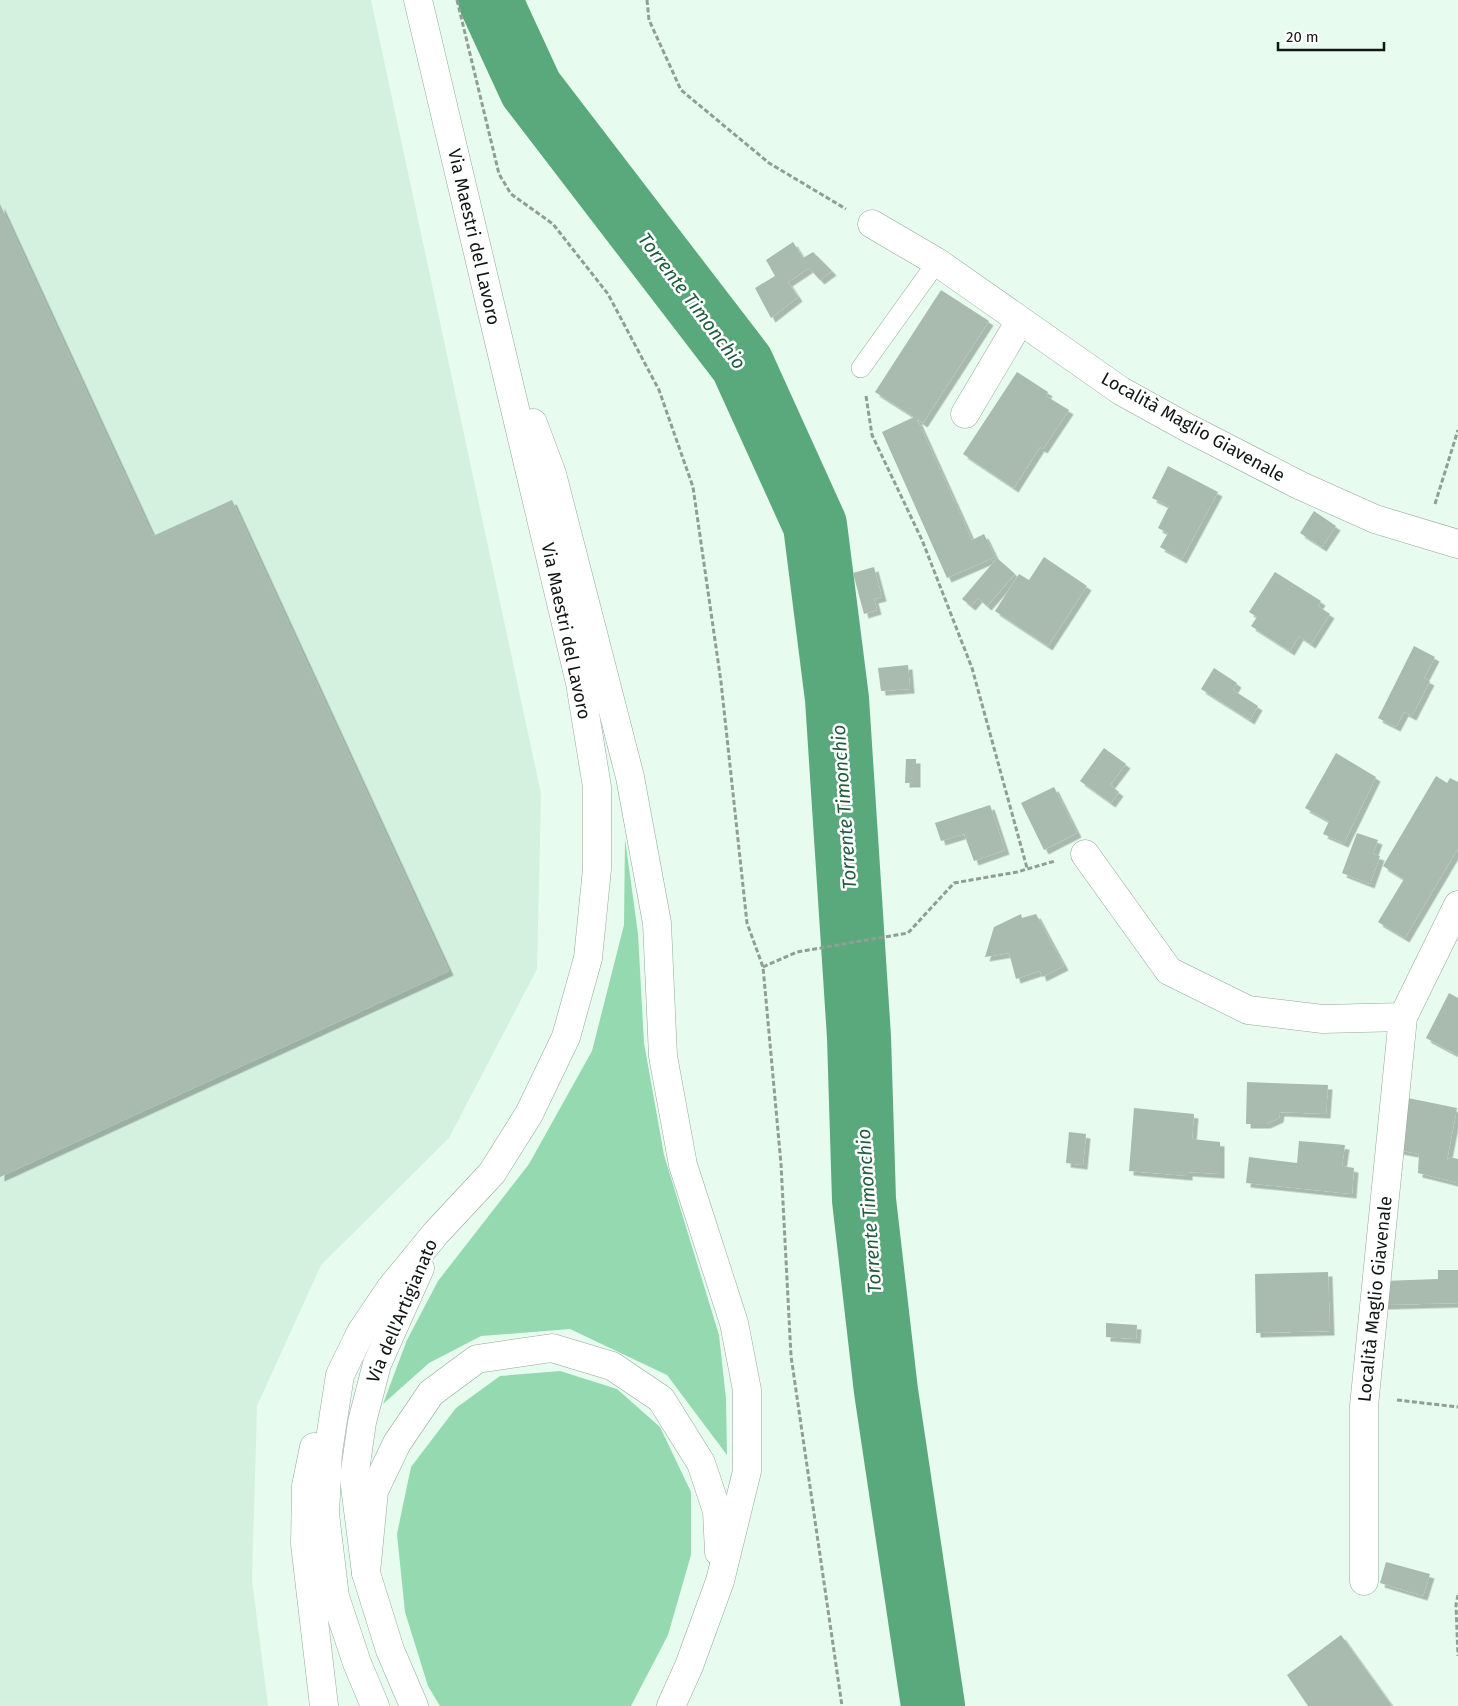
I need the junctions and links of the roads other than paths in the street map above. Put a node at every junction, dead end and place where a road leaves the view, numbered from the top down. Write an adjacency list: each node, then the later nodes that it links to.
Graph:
1 (418, 0): 4 (main road, Via Maestri del Lavoro)
2 (872, 224): 3 (main road, Località Maglio Giavenale)
3 (937, 262): 5 (main road, Località Maglio Giavenale); 6 (lane)
4 (494, 321): 12 (main road, Via Maestri del Lavoro); 15 (main road)
5 (1020, 321): 7 (main road); 8 (main road, Località Maglio Giavenale)
6 (861, 368)
7 (965, 414)
8 (1458, 544)
9 (1085, 854): 11 (main road)
10 (1458, 905): 11 (main road, Località Maglio Giavenale)
11 (1403, 1017): 16 (main road, Località Maglio Giavenale)
12 (436, 1233): 13 (main road, Via dell'Artigianato); 14 (main road, Via dell'Artigianato)
13 (340, 1375): 17 (main road); 18 (main road, Via dell'Artigianato)
14 (366, 1573): 15 (main road); 19 (main road, Via dell'Artigianato)
15 (720, 1581): 20 (main road)
16 (1364, 1581)
17 (324, 1706)
18 (376, 1706)
19 (414, 1706)
20 (671, 1706)

